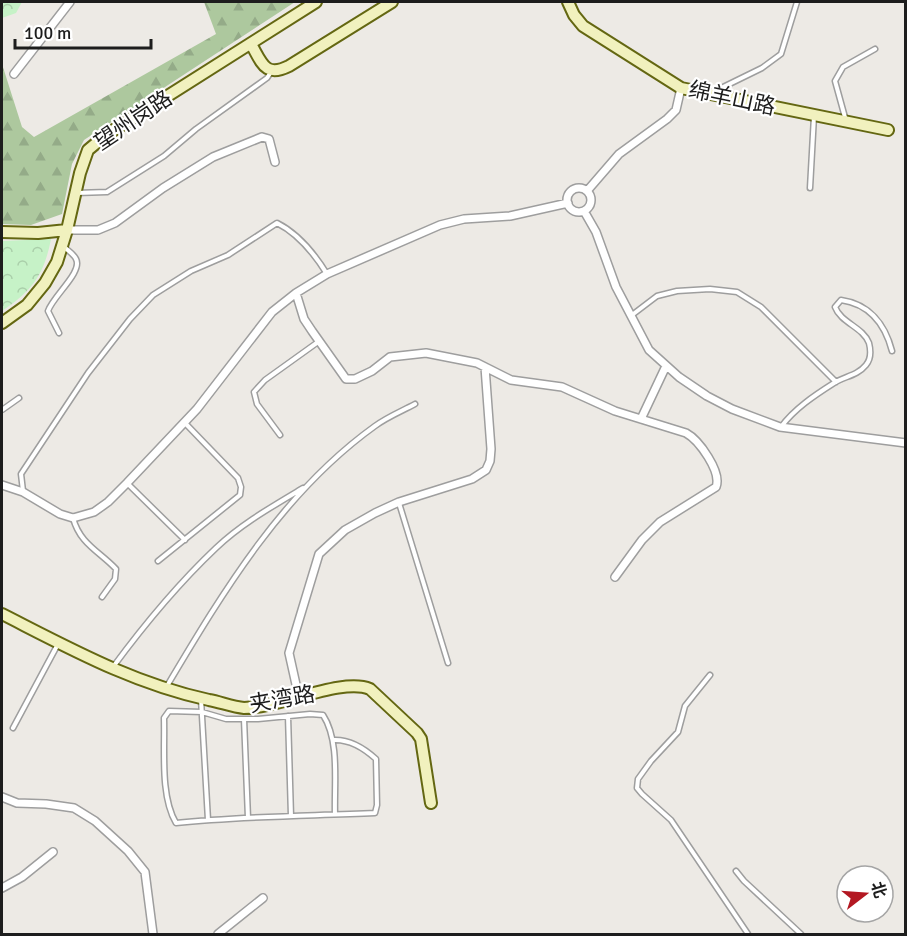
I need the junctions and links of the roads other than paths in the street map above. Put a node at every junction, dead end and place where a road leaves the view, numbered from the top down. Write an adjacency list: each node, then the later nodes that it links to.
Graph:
1 (70, 2): 9 (street)
2 (316, 2): 6 (street, 望州岗路)
3 (392, 2): 8 (street)
4 (568, 2): 10 (street, 绵羊山路)
5 (797, 2): 11 (lane)
6 (251, 44): 8 (street); 18 (street, 望州岗路)
7 (875, 49): 13 (lane)
8 (272, 71): 18 (lane)
9 (14, 74)
10 (681, 88): 11 (street, 绵羊山路); 17 (street)
11 (710, 94): 12 (street, 绵羊山路)
12 (814, 115): 13 (street, 绵羊山路); 16 (lane)
13 (846, 121): 14 (street, 绵羊山路)
14 (888, 130)
15 (275, 162): 21 (street)
16 (810, 188)
17 (587, 190): 19 (street); 20 (street)
18 (74, 193): 21 (street, 望州岗路)
19 (568, 203): 20 (street); 24 (street)
20 (584, 211): 26 (street)
21 (67, 230): 22 (street); 23 (street, 望州岗路)
22 (2, 232)
23 (62, 245): 27 (street, 望州岗路); 28 (lane)
24 (327, 274): 25 (street); 45 (lane)
25 (296, 293): 29 (street); 38 (street)
26 (632, 315): 31 (street); 33 (lane)
27 (2, 323)
28 (59, 333)
29 (319, 341): 32 (street); 40 (lane)
30 (892, 351): 33 (lane)
31 (666, 366): 37 (street); 39 (street)
32 (485, 368): 37 (street); 46 (street)
33 (836, 382): 39 (lane)
34 (19, 398): 36 (lane)
35 (415, 404): 44 (lane)
36 (2, 410)
37 (641, 419): 50 (street)
38 (184, 422): 42 (street); 48 (lane)
39 (780, 428): 41 (street)
40 (280, 435)
41 (906, 443)
42 (127, 483): 47 (street); 48 (lane)
43 (2, 485): 45 (street)
44 (306, 486): 55 (lane); 57 (lane)
45 (23, 492): 47 (street)
46 (399, 502): 54 (lane); 59 (street)
47 (73, 519): 51 (lane)
48 (185, 540): 49 (lane)
49 (158, 561)
50 (615, 577)
51 (102, 597)
52 (2, 614): 53 (street, 夹湾路)
53 (58, 643): 55 (street, 夹湾路); 63 (lane)
54 (448, 663)
55 (111, 670): 57 (street, 夹湾路)
56 (710, 675): 77 (lane)
57 (165, 689): 58 (street, 夹湾路)
58 (201, 698): 59 (street, 夹湾路); 60 (lane)
59 (299, 698): 66 (street, 夹湾路)
60 (201, 712): 62 (lane); 70 (lane); 70 (lane)
61 (288, 716): 62 (lane); 64 (lane); 68 (lane)
62 (244, 719): 69 (lane)
63 (13, 728)
64 (333, 740): 67 (lane); 67 (lane)
65 (2, 797): 75 (street)
66 (431, 803)
67 (334, 814): 68 (lane)
68 (291, 816): 69 (lane)
69 (248, 818): 70 (lane)
70 (208, 820)
71 (53, 852): 73 (street)
72 (736, 871): 78 (lane)
73 (2, 888)
74 (263, 898): 76 (street)
75 (153, 934)
76 (218, 934)
77 (748, 934)
78 (801, 934)

